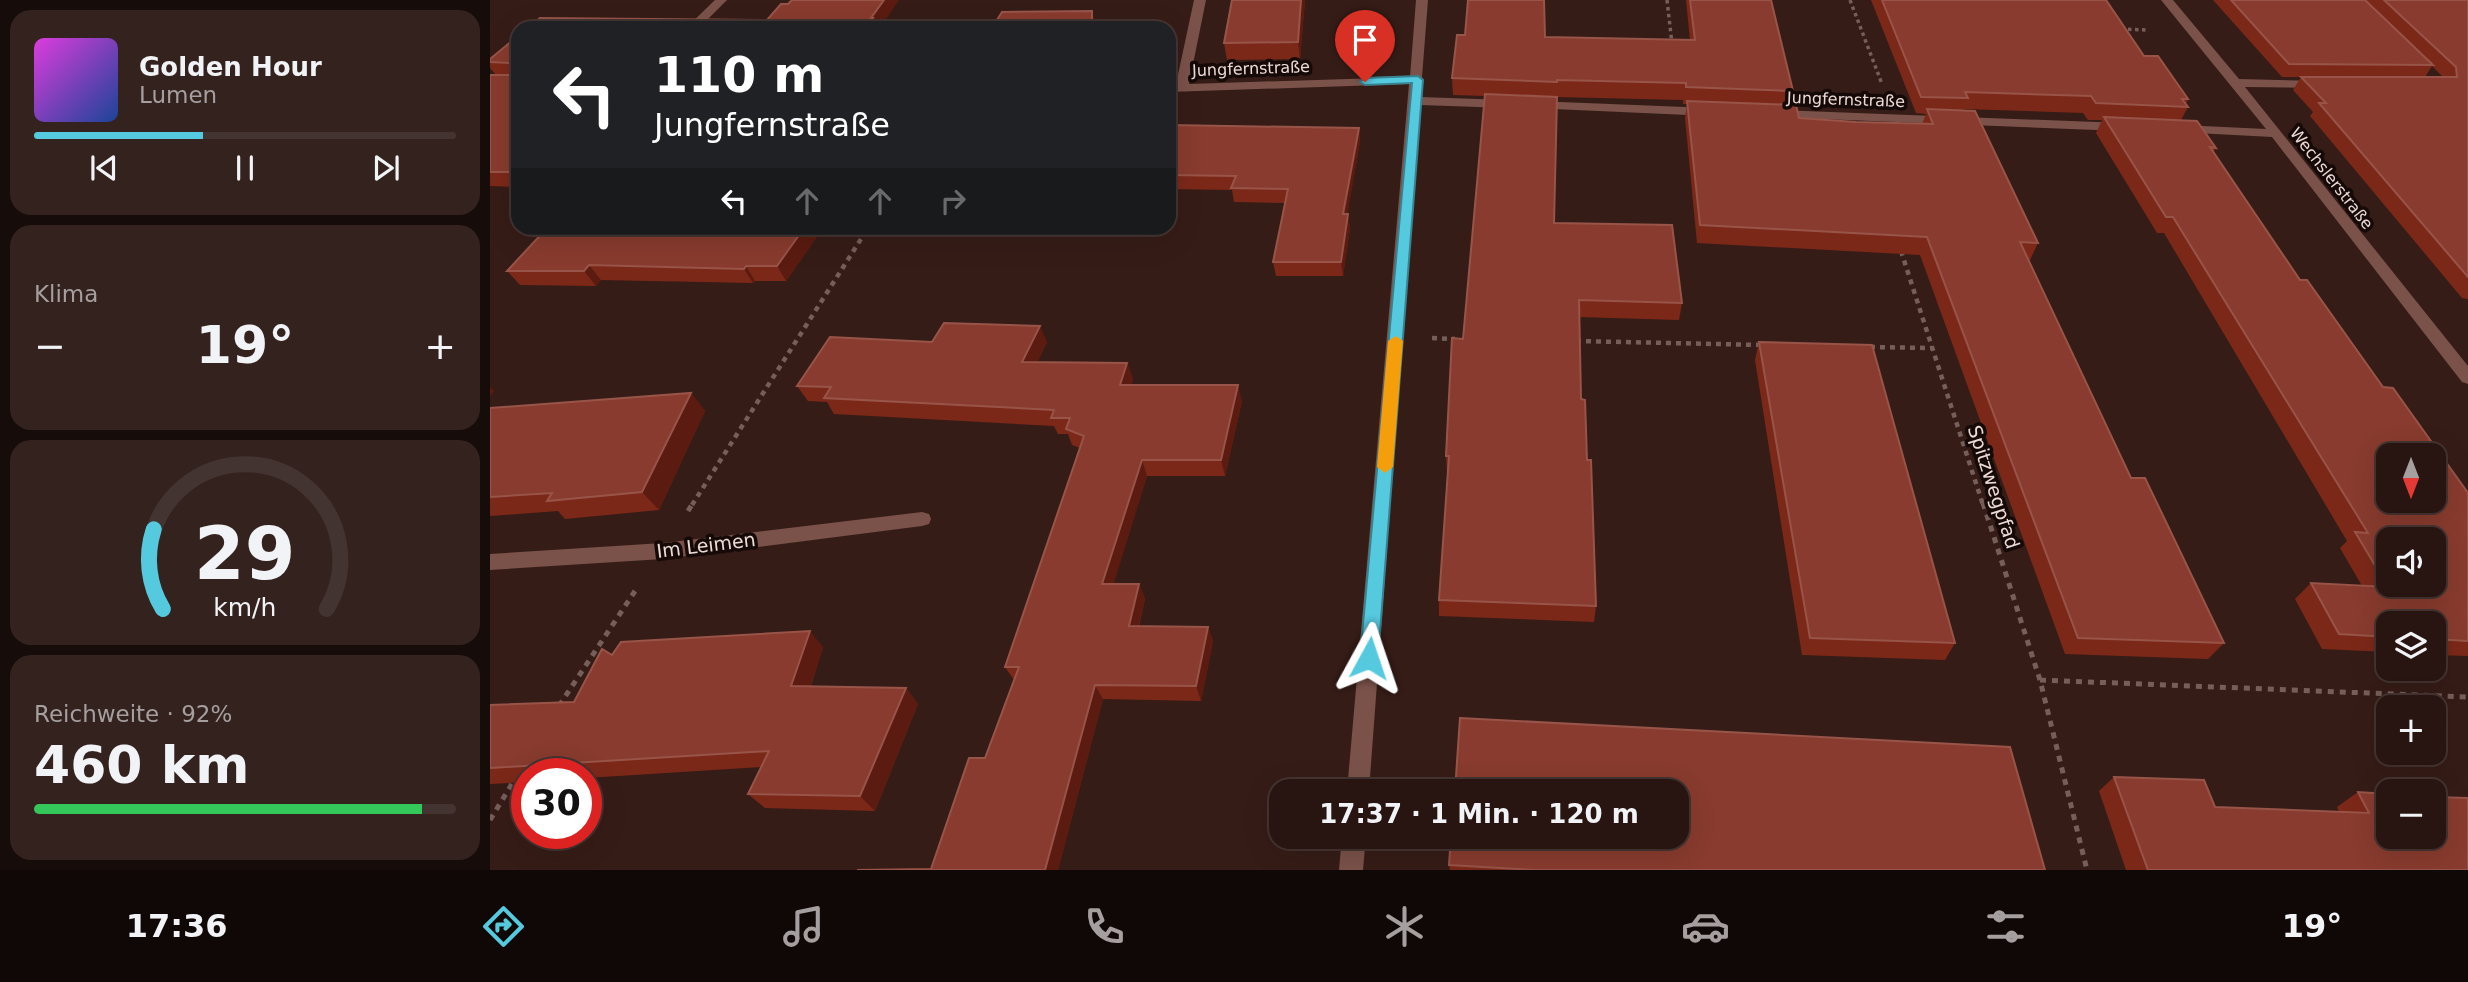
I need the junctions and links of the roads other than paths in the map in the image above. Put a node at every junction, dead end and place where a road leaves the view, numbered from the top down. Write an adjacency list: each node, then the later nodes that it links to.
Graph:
1 (721, 0): 5 (street)
2 (1200, 0): 8 (street)
3 (1422, 0): 6 (street)
4 (2167, 0): 7 (street, Wechslerstraße)
5 (699, 21)
6 (1418, 80): 10 (street, Jungfernstraße); 11 (street)
7 (2238, 83): 9 (street); 16 (street, Wechslerstraße)
8 (1176, 84)
9 (2333, 84)
10 (1176, 88)
11 (1416, 101): 12 (street); 20 (street)
12 (1720, 112)
13 (1761, 114): 14 (street, Jungfernstraße)
14 (2139, 128)
15 (2166, 129): 16 (street)
16 (2274, 133): 17 (street, Wechslerstraße)
17 (2468, 378)
18 (922, 519): 19 (street, Im Leimen)
19 (490, 562)
20 (1359, 779)
21 (1353, 849): 22 (street)
22 (1351, 870)

